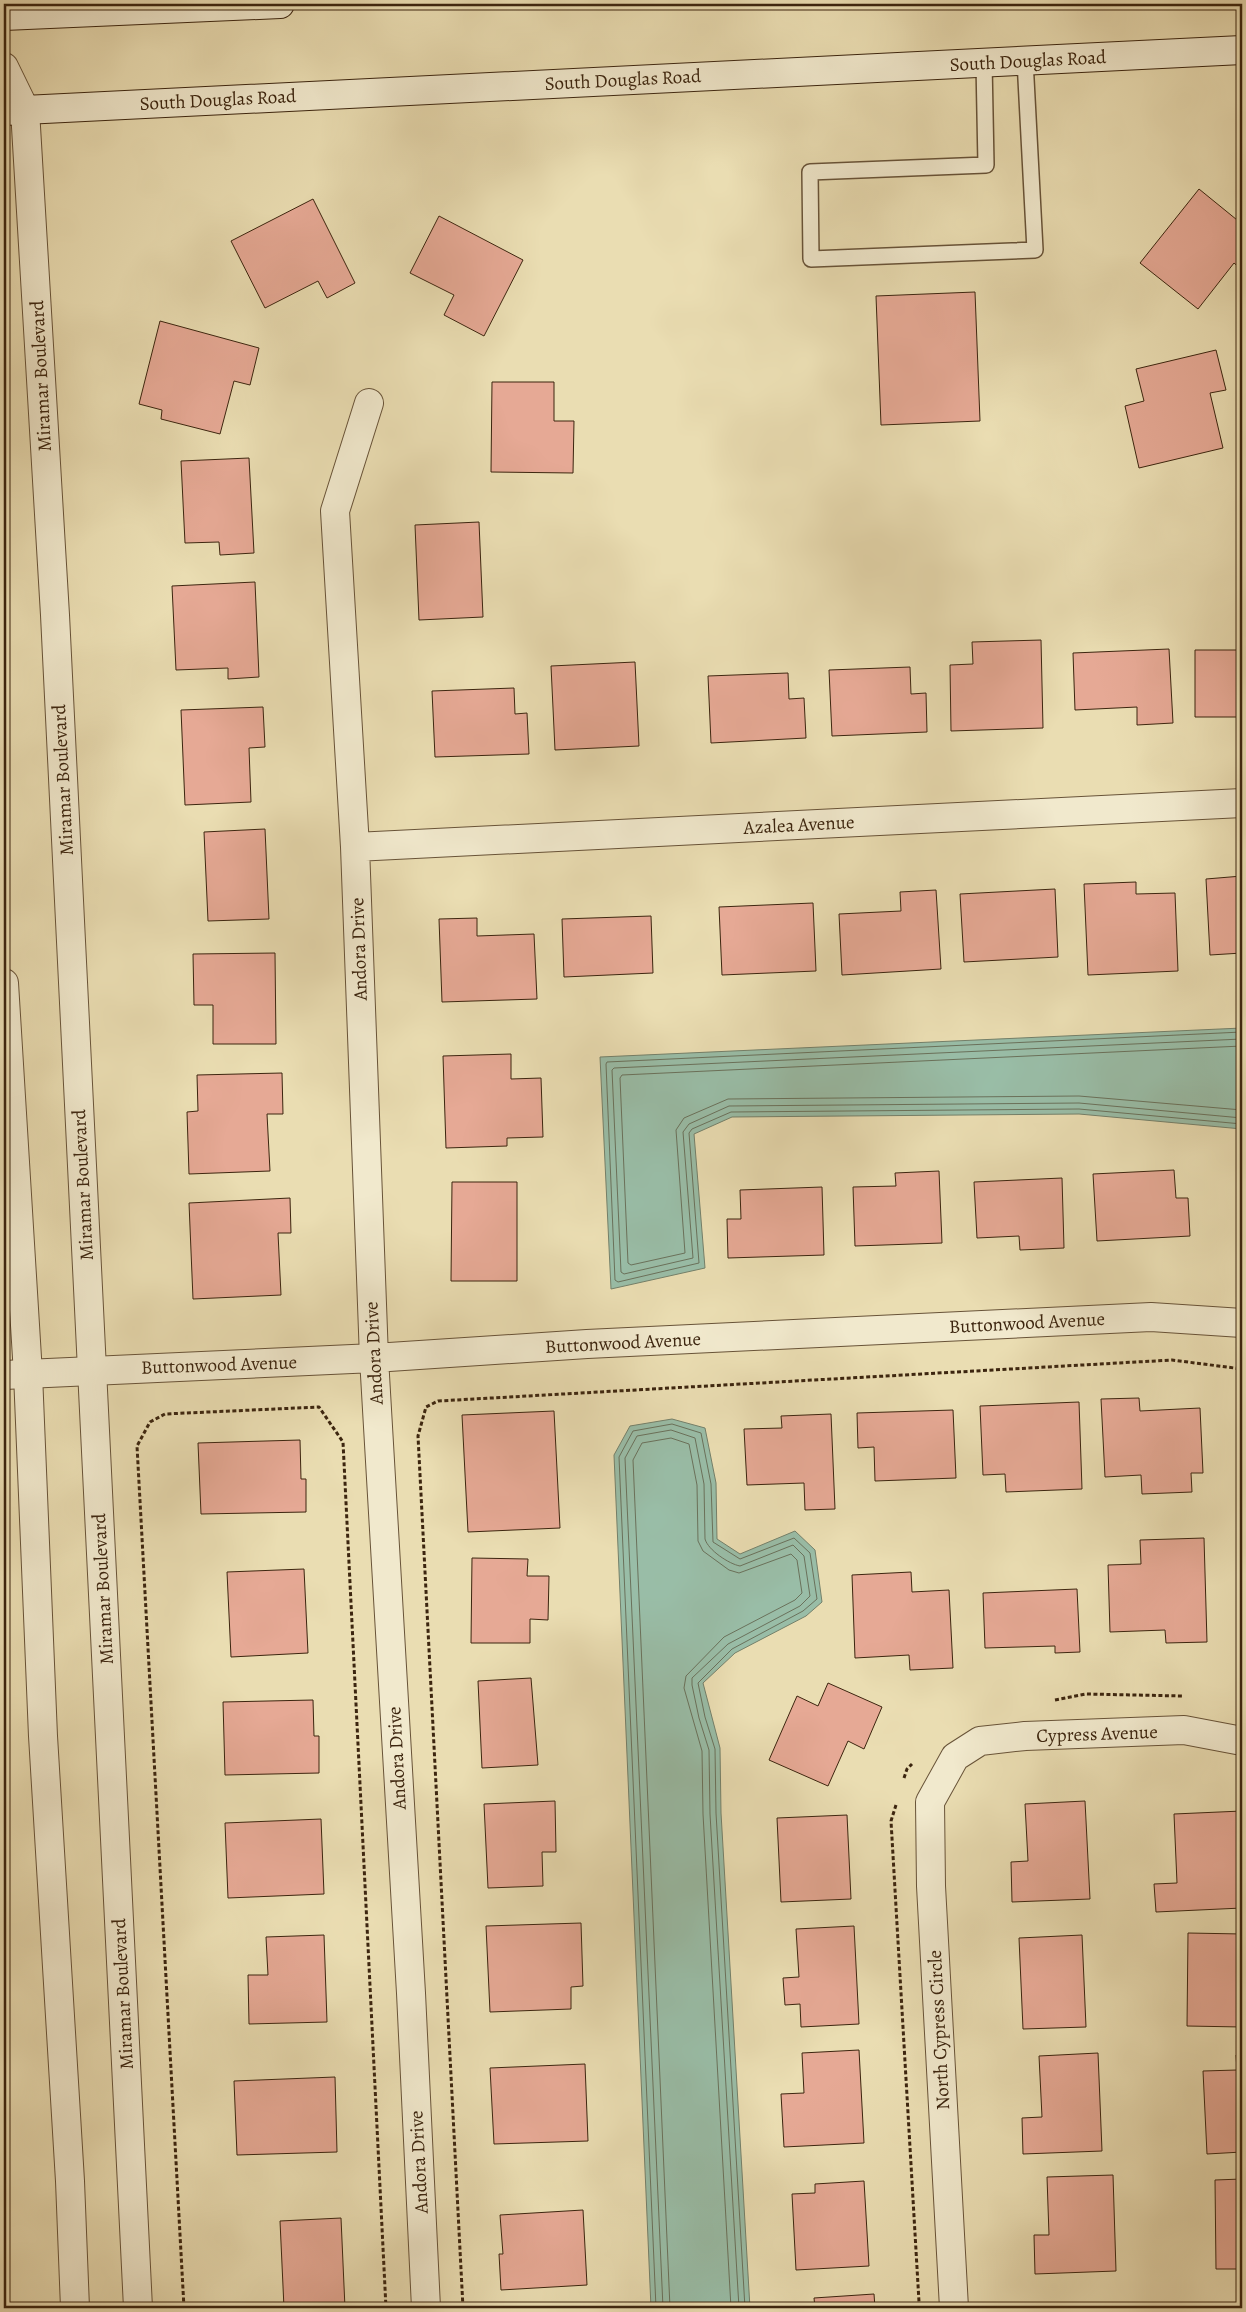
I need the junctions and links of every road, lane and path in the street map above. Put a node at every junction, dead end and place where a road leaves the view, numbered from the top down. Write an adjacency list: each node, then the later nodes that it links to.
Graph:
1 (280, 4): 2 (street)
2 (4, 16)
3 (1242, 50): 4 (street, South Douglas Road)
4 (1025, 60): 5 (street, South Douglas Road); 5 (lane)
5 (984, 63): 7 (street, South Douglas Road)
6 (4, 67): 7 (street, Miramar Boulevard)
7 (15, 110): 15 (street, Miramar Boulevard)
8 (369, 403): 10 (street, Andora Drive)
9 (1242, 803): 10 (street, Azalea Avenue)
10 (355, 847): 13 (street, Andora Drive)
11 (4, 984): 16 (street)
12 (1242, 1323): 13 (street, Buttonwood Avenue)
13 (374, 1358): 15 (street, Buttonwood Avenue); 28 (street, Andora Drive)
14 (1242, 1369): 29 (path)
15 (92, 1370): 16 (street, Buttonwood Avenue); 25 (street, Miramar Boulevard)
16 (16, 1374): 24 (street)
17 (1186, 1696): 18 (path)
18 (1047, 1702)
19 (1242, 1741): 20 (street, Cypress Avenue)
20 (955, 1757): 31 (street, North Cypress Circle)
21 (915, 1760): 22 (path)
22 (901, 1787)
23 (896, 1804): 30 (path)
24 (75, 2308)
25 (138, 2308)
26 (184, 2308): 27 (path)
27 (386, 2308)
28 (426, 2308)
29 (463, 2308)
30 (919, 2308)
31 (954, 2308)

